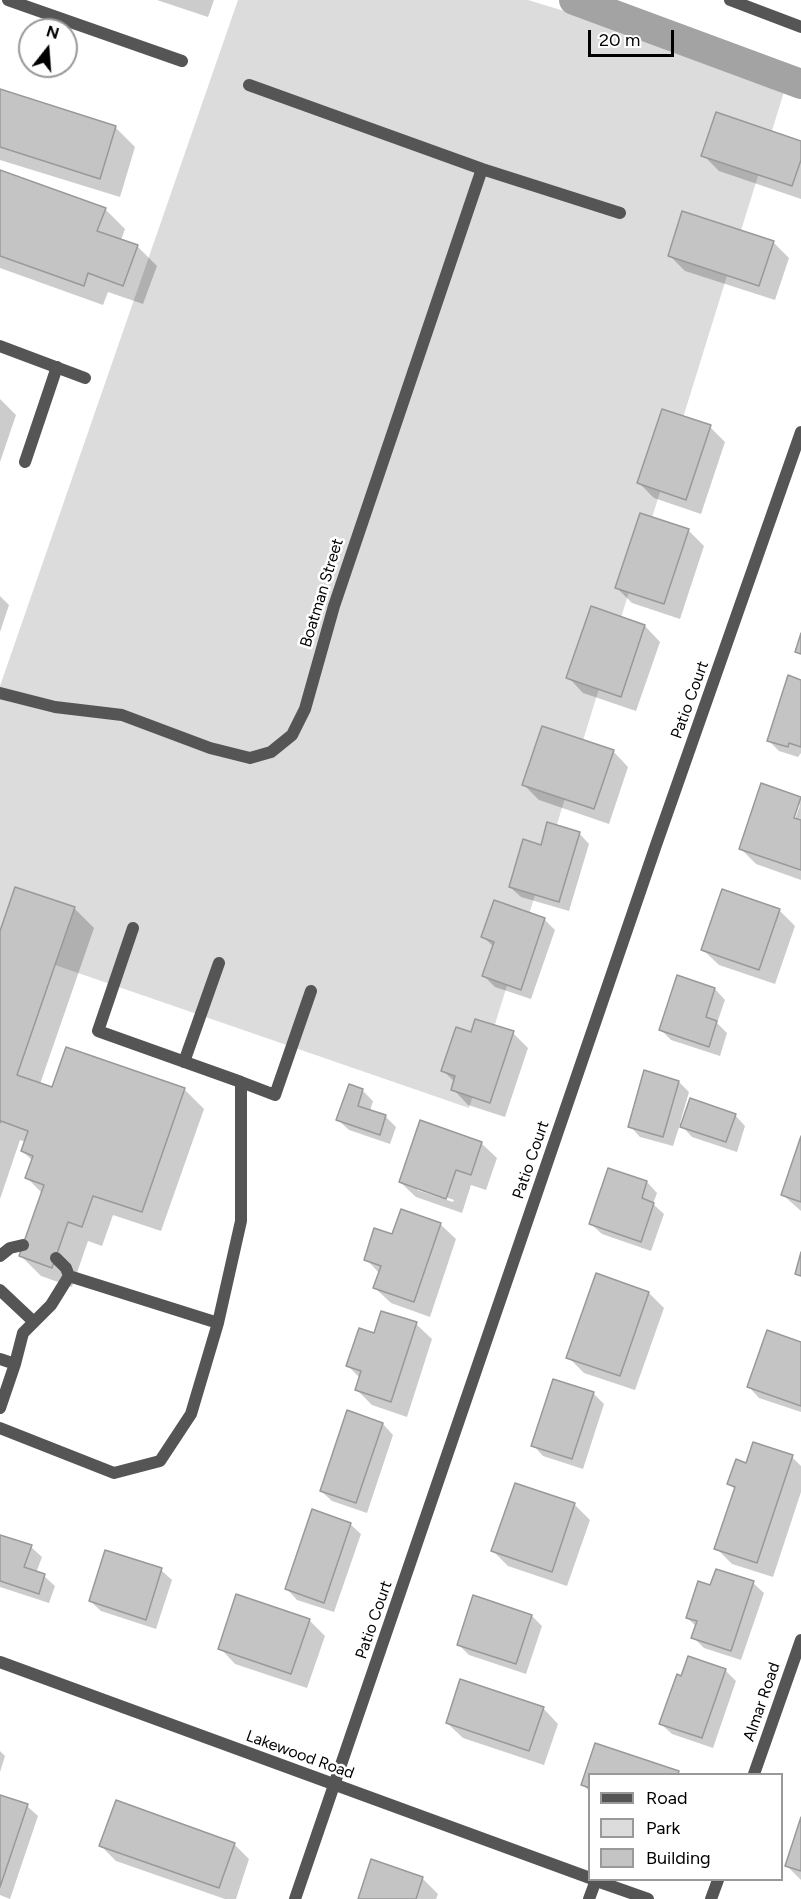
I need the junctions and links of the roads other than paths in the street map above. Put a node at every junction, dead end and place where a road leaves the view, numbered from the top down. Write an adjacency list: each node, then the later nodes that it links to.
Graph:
1 (8, 0): 4 (street)
2 (730, 0): 3 (street)
3 (801, 27)
4 (182, 61)
5 (249, 85): 6 (street)
6 (482, 169): 7 (street); 13 (street, Boatman Street)
7 (620, 213)
8 (0, 346): 9 (street)
9 (57, 367): 10 (street); 12 (street)
10 (85, 378)
11 (801, 432): 33 (street, Patio Court)
12 (25, 462)
13 (0, 693)
14 (133, 928): 17 (street)
15 (219, 963): 17 (street)
16 (311, 992): 18 (street)
17 (184, 1062): 18 (street)
18 (241, 1082): 25 (street)
19 (23, 1245): 20 (street)
20 (0, 1256)
21 (56, 1258): 22 (street)
22 (69, 1276): 24 (street); 25 (street)
23 (0, 1290): 24 (street)
24 (34, 1322): 27 (street)
25 (218, 1323): 29 (street)
26 (0, 1359): 27 (street)
27 (15, 1364): 28 (street)
28 (0, 1408)
29 (0, 1428)
30 (801, 1640): 32 (street, Almar Road)
31 (0, 1662): 33 (street, Lakewood Road)
32 (754, 1773)
33 (335, 1786): 34 (street, Lakewood Road); 38 (street, Patio Court)
34 (588, 1877)
35 (595, 1881): 39 (street)
36 (598, 1881): 40 (street)
37 (718, 1881): 41 (street)
38 (295, 1899)
39 (589, 1899)
40 (648, 1899)
41 (711, 1899)

